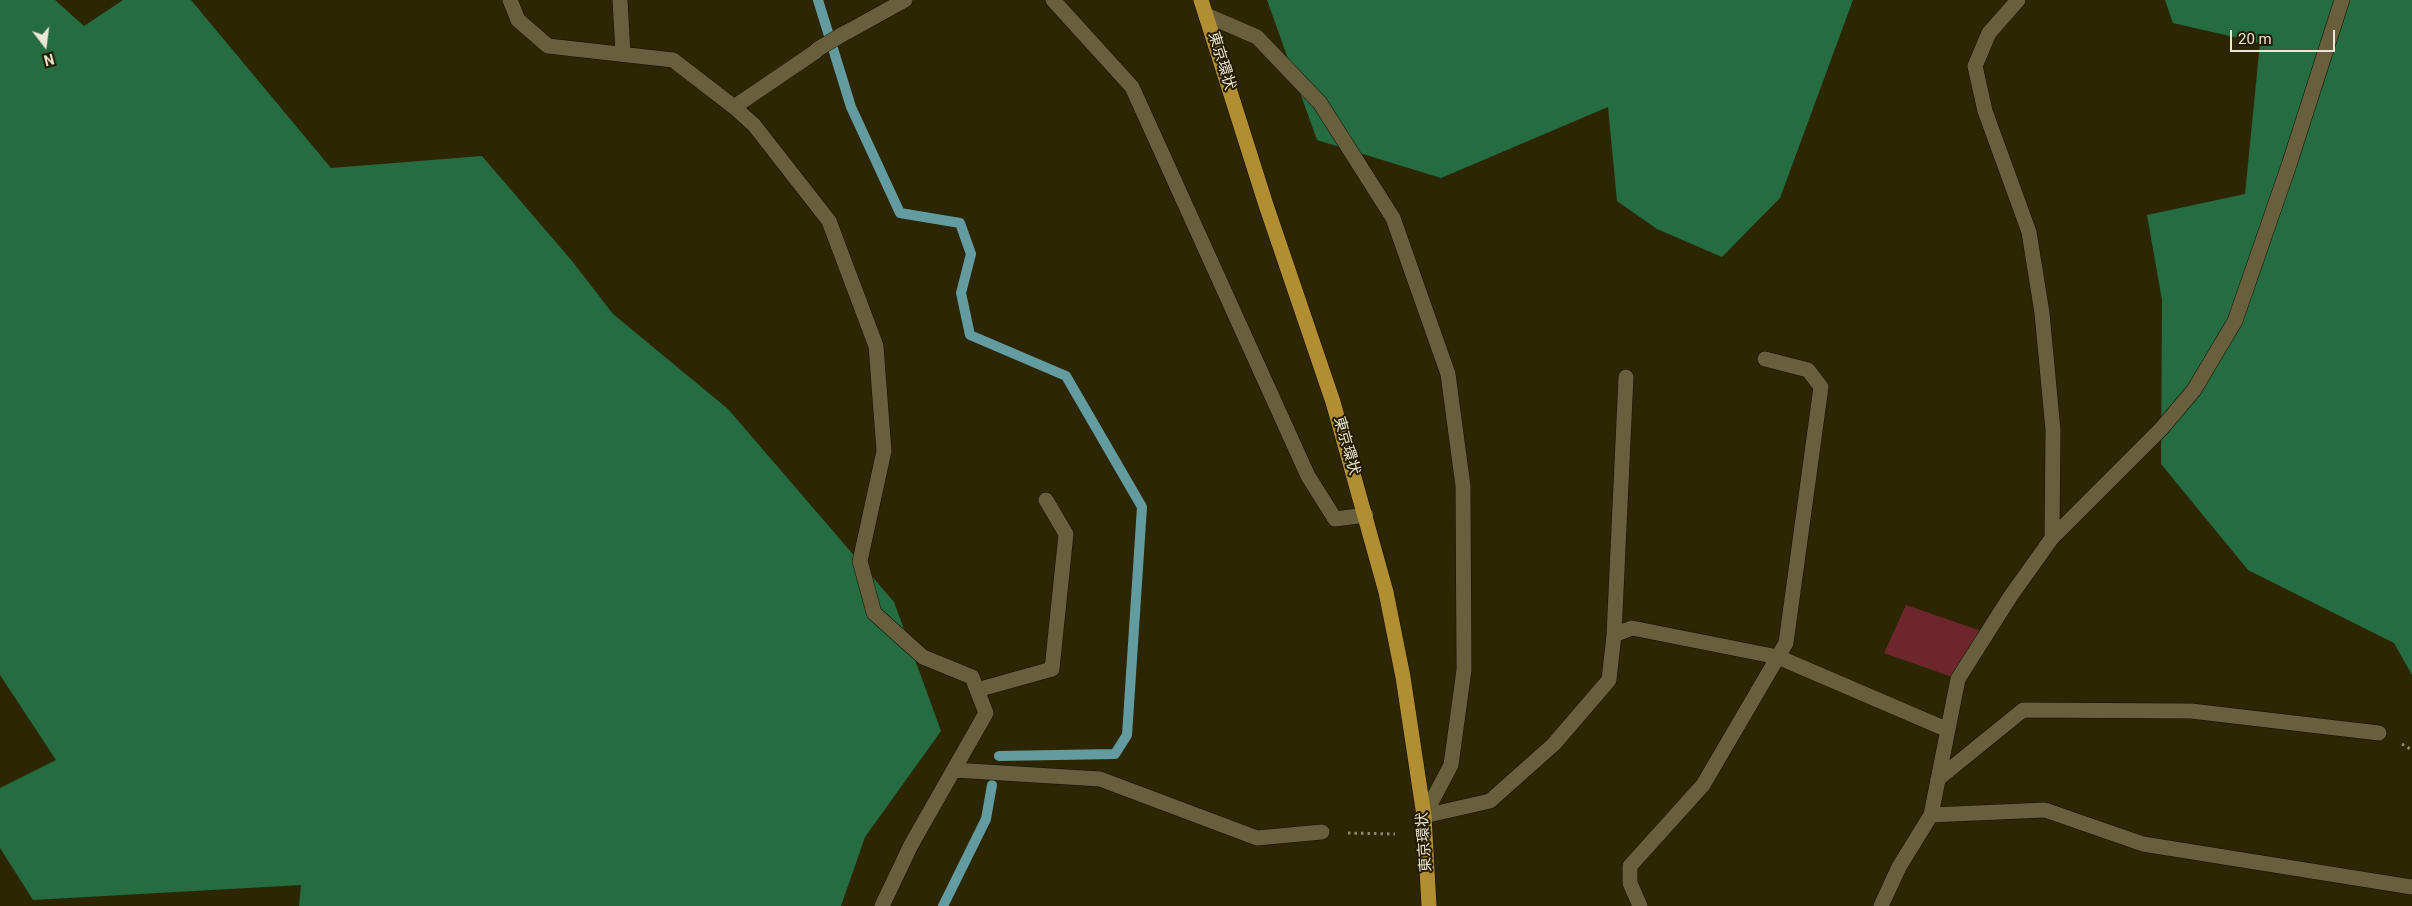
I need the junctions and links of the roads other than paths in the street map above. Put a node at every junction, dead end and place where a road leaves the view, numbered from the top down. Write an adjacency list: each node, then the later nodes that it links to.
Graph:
1 (510, 0): 9 (street)
2 (620, 0): 9 (street)
3 (905, 0): 10 (street)
4 (1053, 0): 14 (street)
5 (1201, 0): 8 (highway, 東京環状)
6 (2018, 0): 15 (street)
7 (2342, 0): 15 (street)
8 (1206, 15): 14 (highway, 東京環状); 24 (street)
9 (623, 54): 10 (street)
10 (734, 107): 18 (street)
11 (1765, 359): 17 (street)
12 (1626, 377): 16 (street)
13 (1046, 500): 18 (street)
14 (1366, 515): 24 (highway, 東京環状)
15 (2052, 538): 19 (street)
16 (1614, 635): 17 (street); 24 (street)
17 (1778, 657): 19 (street); 29 (street)
18 (977, 690): 21 (street)
19 (1948, 730): 22 (street)
20 (2379, 733): 22 (street)
21 (954, 770): 25 (street); 27 (street)
22 (1938, 779): 23 (street)
23 (1931, 815): 26 (street); 30 (street)
24 (1424, 816): 28 (highway, 東京環状)
25 (1322, 832)
26 (2412, 887)
27 (882, 906)
28 (1429, 906)
29 (1640, 906)
30 (1881, 906)

